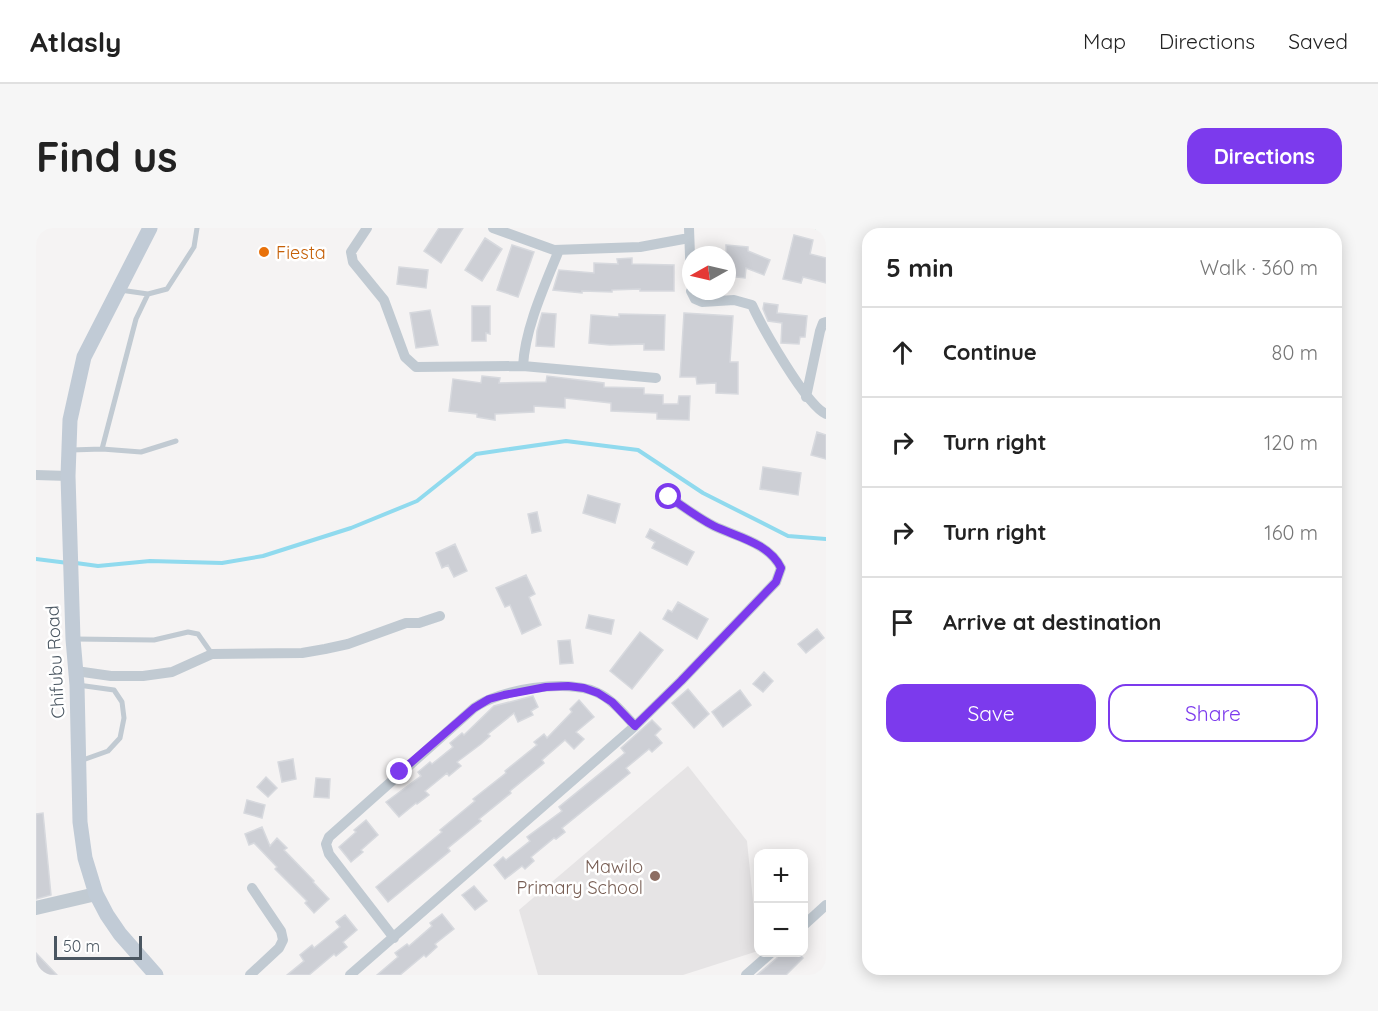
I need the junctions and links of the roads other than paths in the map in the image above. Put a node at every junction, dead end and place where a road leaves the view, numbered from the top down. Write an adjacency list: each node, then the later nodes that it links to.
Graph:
1 (150, 228): 7 (main road, Chifubu Road)
2 (196, 228): 8 (lane)
3 (367, 228): 13 (street)
4 (493, 228): 6 (street)
5 (689, 233): 6 (street)
6 (559, 250): 13 (street)
7 (119, 290): 8 (lane); 19 (main road, Chifubu Road)
8 (148, 294): 18 (lane)
9 (697, 300): 10 (street)
10 (734, 300)
11 (734, 300): 15 (street)
12 (826, 322): 15 (street)
13 (523, 366): 14 (street)
14 (656, 378)
15 (806, 397): 16 (street)
16 (826, 414)
17 (176, 441): 18 (lane)
18 (102, 449): 19 (lane)
19 (69, 451): 21 (main road, Chifubu Road)
20 (36, 475): 21 (street)
21 (68, 476): 24 (main road, Chifubu Road)
22 (669, 497): 27 (street)
23 (440, 616): 25 (street)
24 (73, 639): 25 (lane); 26 (main road, Chifubu Road)
25 (212, 654): 26 (street)
26 (77, 678): 28 (main road, Chifubu Road); 28 (lane)
27 (635, 726): 34 (street); 34 (street)
28 (78, 762): 30 (main road, Chifubu Road)
29 (252, 888): 37 (street)
30 (96, 894): 32 (street); 36 (main road, Chifubu Road)
31 (826, 905): 33 (street)
32 (36, 908)
33 (808, 921)
34 (394, 938): 38 (street)
35 (766, 957): 39 (street)
36 (156, 975)
37 (250, 975)
38 (350, 975)
39 (746, 975)

